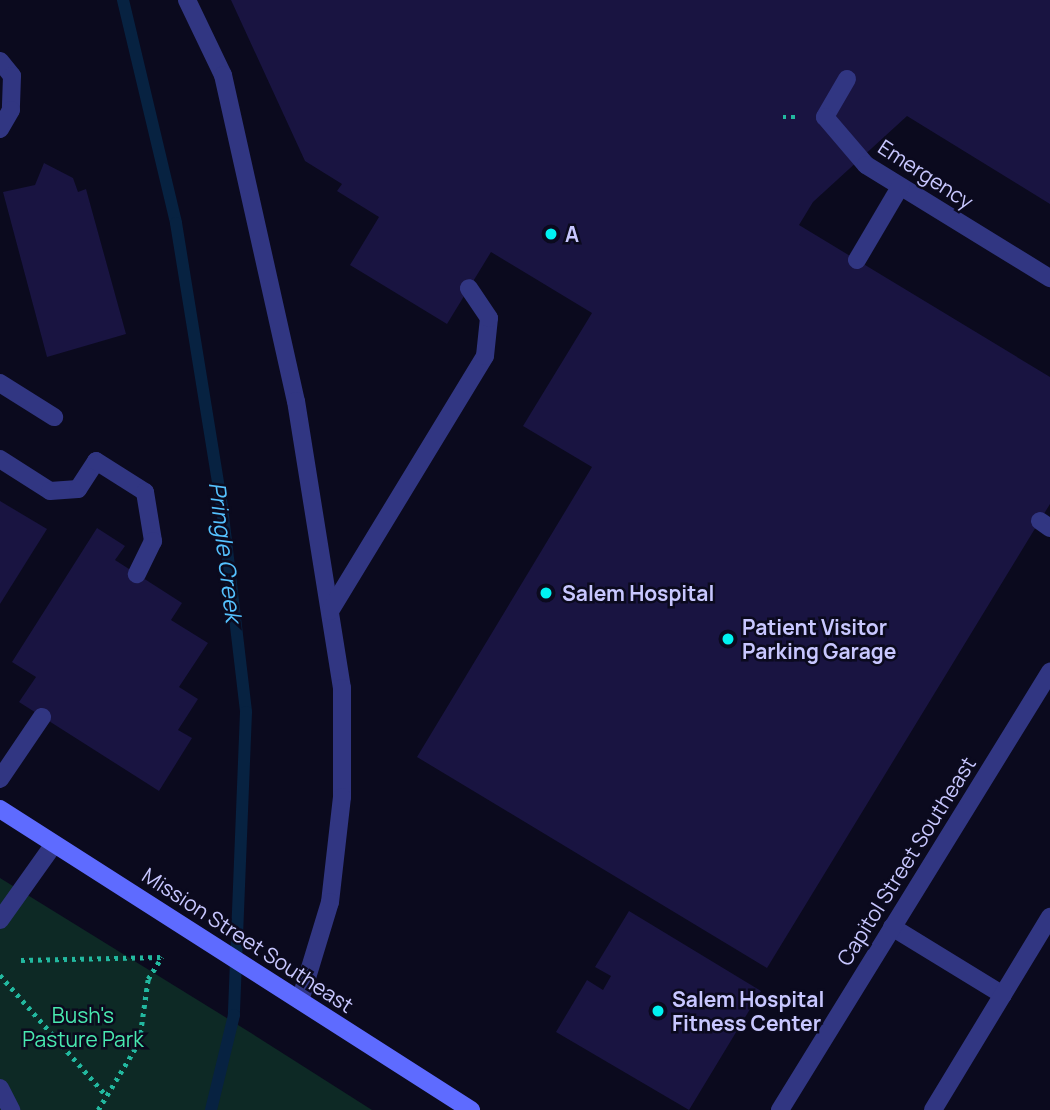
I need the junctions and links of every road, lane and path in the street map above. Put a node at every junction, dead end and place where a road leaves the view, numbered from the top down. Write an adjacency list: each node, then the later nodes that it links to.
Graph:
1 (187, 0): 13 (street)
2 (0, 61): 4 (street)
3 (847, 79): 5 (street, Emergency)
4 (0, 129)
5 (900, 187): 6 (street); 7 (street, Emergency)
6 (857, 260)
7 (1050, 278)
8 (469, 288): 13 (street)
9 (0, 383): 10 (street)
10 (54, 417)
11 (0, 459): 12 (street)
12 (137, 574)
13 (330, 611): 25 (street)
14 (1050, 672): 21 (street, Capitol Street Southeast)
15 (41, 717): 16 (street)
16 (0, 779)
17 (0, 809): 18 (main road, Mission Street Southeast)
18 (54, 844): 20 (street); 25 (main road, Mission Street Southeast)
19 (1050, 918): 24 (street)
20 (0, 919)
21 (892, 927): 24 (street); 29 (street, Capitol Street Southeast)
22 (21, 960): 26 (path)
23 (0, 975): 26 (path)
24 (1003, 995): 30 (street)
25 (300, 1000): 28 (main road, Mission Street Southeast)
26 (104, 1093): 27 (path)
27 (97, 1110)
28 (471, 1110)
29 (780, 1110)
30 (933, 1110)

